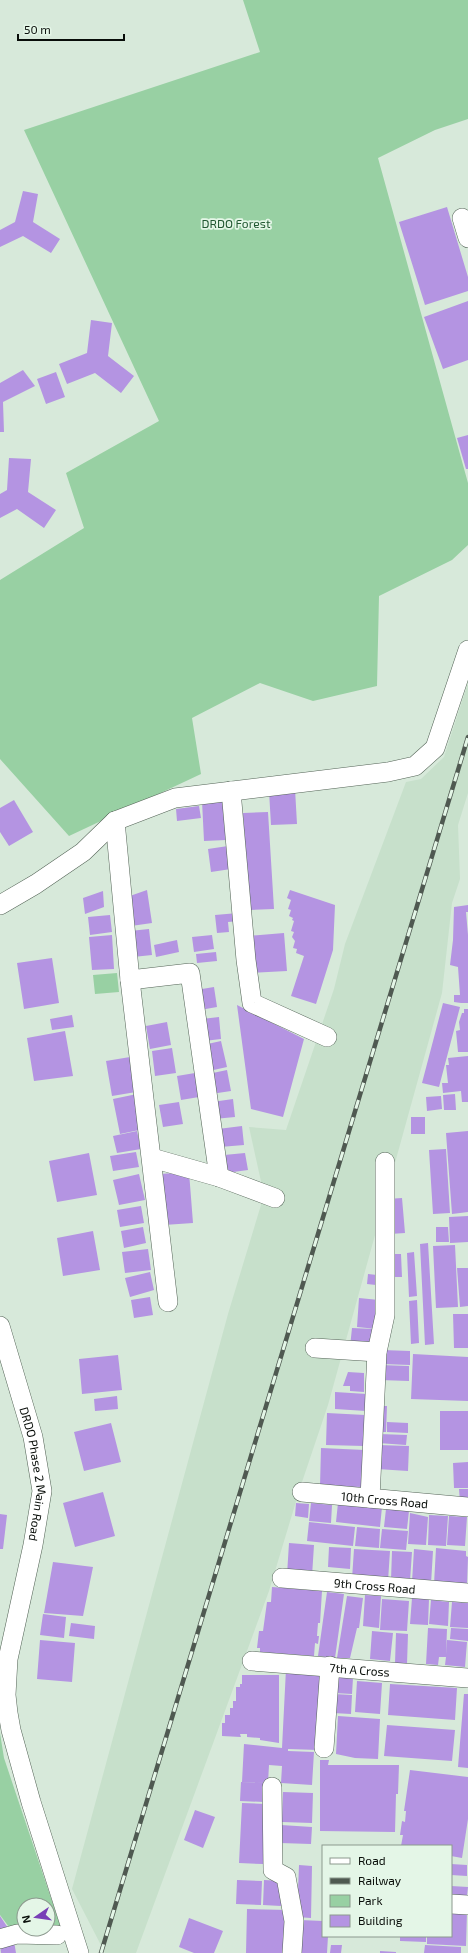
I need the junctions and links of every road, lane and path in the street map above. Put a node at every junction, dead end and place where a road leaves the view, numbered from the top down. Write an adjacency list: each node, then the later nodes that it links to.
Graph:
1 (462, 218): 2 (street)
2 (468, 238)
3 (468, 650): 4 (street)
4 (231, 791): 5 (street); 8 (street)
5 (115, 821): 6 (street); 7 (street)
6 (0, 905)
7 (130, 980): 9 (street); 11 (street)
8 (327, 1037)
9 (152, 1158): 11 (street); 13 (street)
10 (385, 1162): 16 (street)
11 (219, 1177): 12 (street)
12 (275, 1198)
13 (168, 1302)
14 (0, 1326): 31 (street, DRDO Phase 2 Main Road)
15 (315, 1348): 16 (street)
16 (377, 1352): 18 (street)
17 (302, 1492): 18 (street, 10th Cross Road)
18 (370, 1498): 19 (street, 10th Cross Road)
19 (468, 1507)
20 (282, 1578): 21 (street, 9th Cross Road)
21 (468, 1593)
22 (252, 1661): 23 (street, 7th A Cross)
23 (330, 1666): 24 (street, 7th A Cross); 25 (street)
24 (468, 1678)
25 (324, 1748)
26 (272, 1787): 32 (street)
27 (452, 1904): 28 (street)
28 (468, 1905)
29 (57, 1935): 30 (street)
30 (0, 1939)
31 (79, 1953)
32 (292, 1953)

